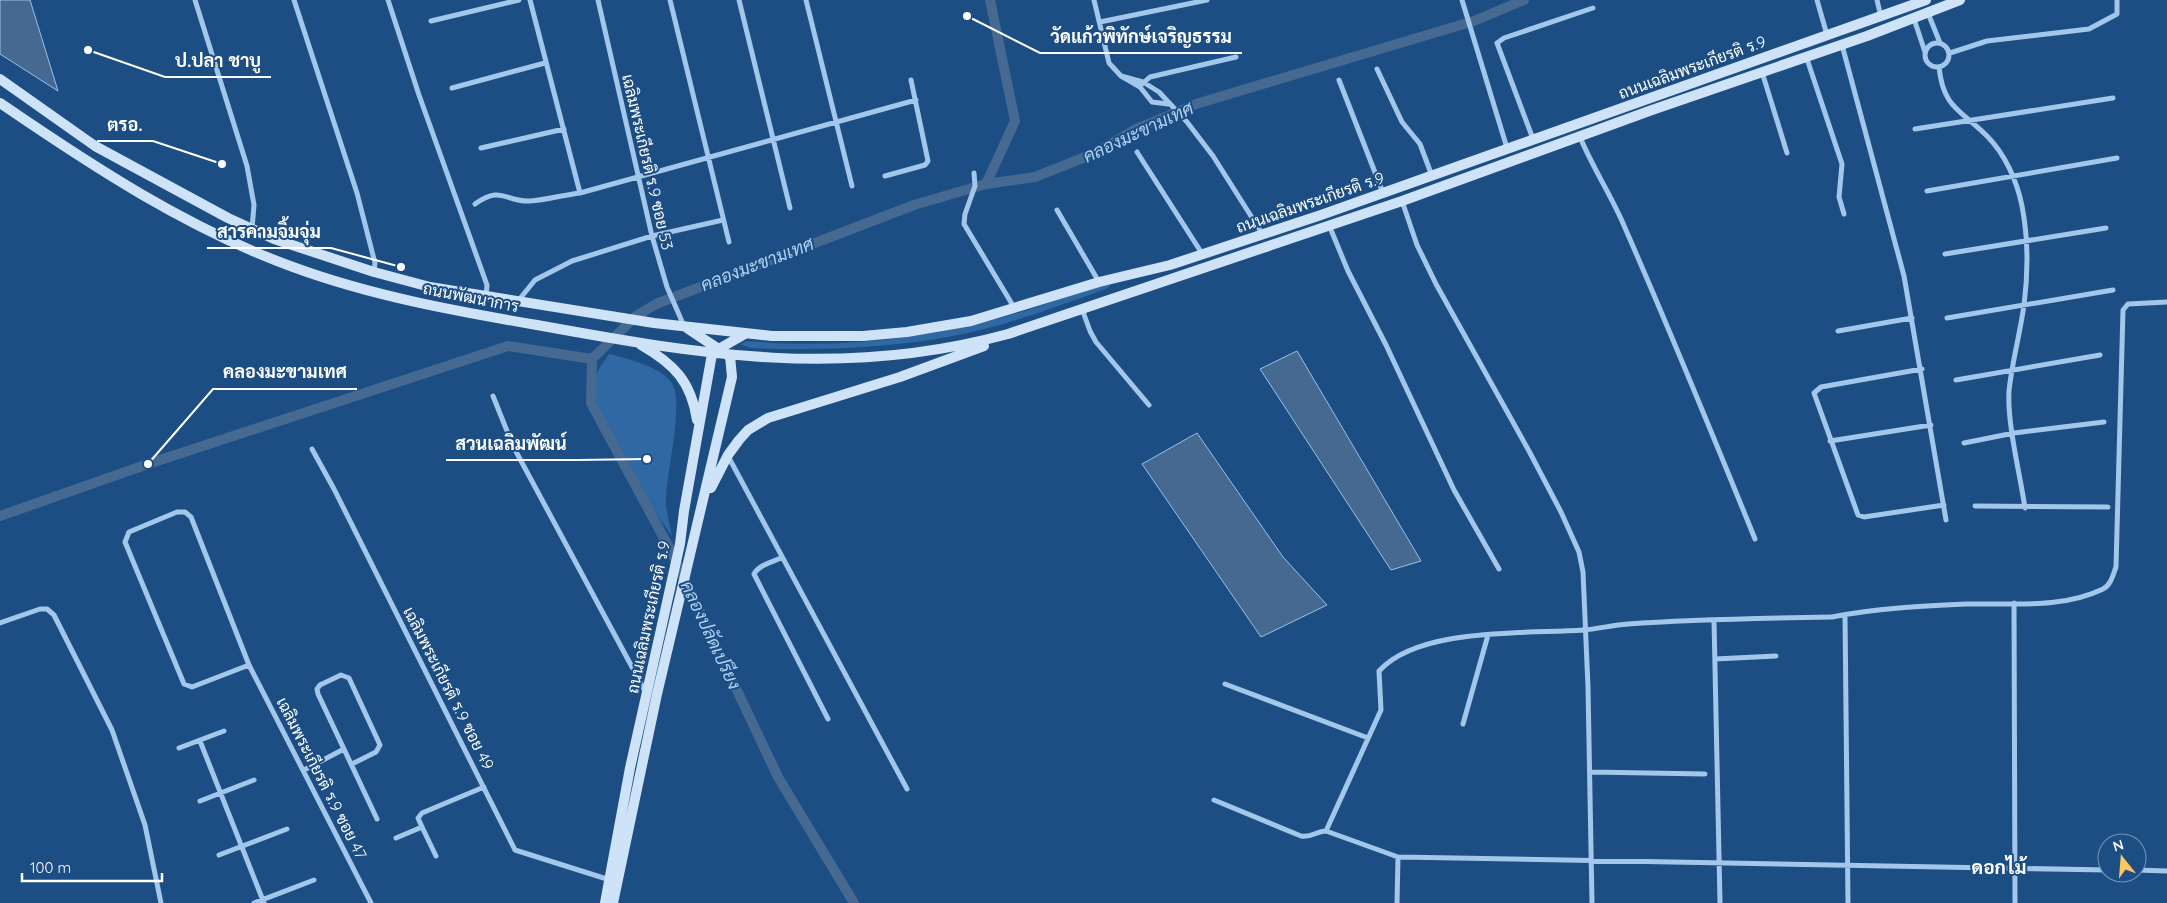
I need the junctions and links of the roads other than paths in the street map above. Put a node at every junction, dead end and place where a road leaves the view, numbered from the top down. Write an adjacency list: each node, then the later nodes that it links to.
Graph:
1 (194, 0): 76 (street)
2 (294, 0): 83 (street)
3 (388, 0): 86 (street)
4 (519, 0): 23 (street)
5 (530, 0): 32 (street)
6 (598, 0): 61 (street, เฉลิมพระเกียรติ ร.9 ซอย 53)
7 (670, 0): 56 (street)
8 (739, 0): 51 (street)
9 (806, 0): 46 (street)
10 (1094, 0): 24 (street)
11 (1207, 0): 24 (street)
12 (1462, 0): 53 (street)
13 (1817, 0): 25 (street)
14 (1877, 0): 21 (street)
15 (1960, 0): 20 (main road, ถนนเฉลิมพระเกียรติ ร.9)
16 (2117, 0): 29 (street)
17 (1925, 1): 18 (main road, ถนนเฉลิมพระเกียรติ ร.9); 20 (main road)
18 (1910, 6): 21 (main road, ถนนเฉลิมพระเกียรติ ร.9); 22 (main road)
19 (1593, 8): 50 (street)
20 (1928, 13): 22 (main road, ถนนเฉลิมพระเกียรติ ร.9); 26 (street)
21 (1881, 17): 25 (main road, ถนนเฉลิมพระเกียรติ ร.9)
22 (1914, 19): 27 (main road, ถนนเฉลิมพระเกียรติ ร.9); 28 (street)
23 (431, 21)
24 (1100, 22): 39 (street)
25 (1827, 36): 50 (main road, ถนนเฉลิมพระเกียรติ ร.9)
26 (1940, 43): 28 (street); 29 (street)
27 (1842, 44): 30 (main road, ถนนเฉลิมพระเกียรติ ร.9); 92 (street)
28 (1925, 52): 33 (street)
29 (1950, 53): 33 (street)
30 (1806, 56): 35 (main road, ถนนเฉลิมพระเกียรติ ร.9); 72 (street)
31 (1236, 57): 39 (street)
32 (545, 63): 40 (street); 47 (street)
33 (1939, 67): 45 (street)
34 (1377, 69): 60 (street)
35 (1762, 72): 49 (main road, ถนนเฉลิมพระเกียรติ ร.9); 55 (street)
36 (0, 79): 76 (main road, ถนนพัฒนาการ)
37 (911, 80): 42 (street)
38 (1339, 80): 67 (street)
39 (1141, 85): 44 (street); 44 (street)
40 (452, 88)
41 (2113, 98): 45 (street)
42 (916, 100): 46 (street); 59 (street)
43 (0, 103): 98 (main road, ถนนพัฒนาการ)
44 (1168, 104): 77 (street)
45 (1969, 121): 48 (street); 62 (street)
46 (835, 122): 51 (street); 63 (street)
47 (564, 129): 52 (street); 66 (street)
48 (1915, 129)
49 (1580, 136): 68 (main road, ถนนเฉลิมพระเกียรติ ร.9); 121 (street)
50 (1533, 139): 53 (main road, ถนนเฉลิมพระเกียรติ ร.9)
51 (772, 140): 56 (street); 70 (street)
52 (481, 148)
53 (1507, 148): 60 (main road, ถนนเฉลิมพระเกียรติ ร.9)
54 (1138, 152): 81 (street)
55 (1787, 153)
56 (707, 158): 61 (street); 73 (street)
57 (2117, 158): 62 (street)
58 (974, 173): 91 (street)
59 (885, 176)
60 (1432, 176): 64 (main road, ถนนเฉลิมพระเกียรติ ร.9)
61 (637, 177): 66 (street); 78 (street, เฉลิมพระเกียรติ ร.9 ซอย 53)
62 (2013, 177): 65 (street); 79 (street)
63 (852, 186)
64 (1398, 188): 67 (main road, ถนนเฉลิมพระเกียรติ ร.9); 68 (main road)
65 (1927, 191)
66 (580, 193): 69 (street)
67 (1382, 193): 77 (main road, ถนนเฉลิมพระเกียรติ ร.9)
68 (1402, 201): 74 (main road, ถนนเฉลิมพระเกียรติ ร.9); 128 (street)
69 (475, 204)
70 (790, 208)
71 (1057, 210): 84 (street)
72 (1844, 214)
73 (723, 220): 78 (street); 80 (street)
74 (1329, 225): 90 (main road, ถนนเฉลิมพระเกียรติ ร.9); 123 (street)
75 (2106, 228): 79 (street)
76 (252, 229): 83 (main road, ถนนพัฒนาการ)
77 (1263, 235): 81 (main road, ถนนเฉลิมพระเกียรติ ร.9)
78 (652, 236): 87 (street); 94 (street, เฉลิมพระเกียรติ ร.9 ซอย 53)
79 (2025, 241): 82 (street); 89 (street)
80 (729, 242)
81 (1203, 254): 84 (main road, ถนนเฉลิมพระเกียรติ ร.9)
82 (1945, 254)
83 (374, 272): 86 (main road, ถนนพัฒนาการ)
84 (1099, 282): 91 (main road, ถนนเฉลิมพระเกียรติ ร.9)
85 (2113, 290): 89 (street)
86 (486, 296): 87 (main road, ถนนพัฒนาการ)
87 (518, 302): 94 (main road, ถนนพัฒนาการ)
88 (2167, 302): 124 (street)
89 (2024, 304): 93 (street); 103 (street)
90 (1082, 309): 97 (main road, ถนนเฉลิมพระเกียรติ ร.9); 106 (street)
91 (1015, 310): 96 (main road, ถนนเฉลิมพระเกียรติ ร.9)
92 (1912, 318): 95 (street); 102 (street)
93 (1947, 318)
94 (684, 326): 96 (main road, ถนนเฉลิมพระเกียรติ ร.9); 99 (main road)
95 (1838, 331)
96 (745, 334): 99 (main road)
97 (1008, 334): 101 (main road, ถนนเฉลิมพระเกียรติ ร.9); 114 (main road)
98 (638, 343): 99 (main road, ถนนพัฒนาการ); 109 (main road)
99 (716, 351): 101 (main road, ถนนเฉลิมพระเกียรติ ร.9); 109 (main road, ถนนเฉลิมพระเกียรติ ร.9)
100 (2100, 355): 103 (street)
101 (730, 356): 115 (main road, ถนนเฉลิมพระเกียรติ ร.9)
102 (1922, 369): 108 (street); 111 (street)
103 (2012, 370): 104 (street); 110 (street)
104 (1956, 380)
105 (493, 396): 134 (street)
106 (1149, 405)
107 (2104, 422): 110 (street)
108 (1931, 425): 111 (street); 116 (street)
109 (698, 426): 134 (main road, ถนนเฉลิมพระเกียรติ ร.9)
110 (2014, 433): 112 (street); 119 (street)
111 (1830, 441): 116 (street)
112 (1964, 443)
113 (312, 449): 147 (street, เฉลิมพระเกียรติ ร.9 ซอย 49)
114 (728, 455): 115 (main road); 122 (street)
115 (704, 502): 175 (main road, ถนนเฉลิมพระเกียรติ ร.9)
116 (1944, 504): 120 (street)
117 (1976, 506): 119 (street)
118 (2108, 507): 119 (street)
119 (2025, 508)
120 (1946, 520)
121 (1755, 539)
122 (781, 558): 135 (street); 148 (street)
123 (1499, 569)
124 (2014, 604): 125 (street); 164 (street)
125 (1845, 615): 126 (street); 163 (street)
126 (1714, 620): 128 (street); 131 (street)
127 (0, 623): 171 (street)
128 (1586, 630): 129 (street); 144 (street)
129 (1488, 635): 136 (street); 138 (street)
130 (1776, 656): 131 (street)
131 (1715, 659): 162 (street)
132 (249, 665): 132 (street, เฉลิมพระเกียรติ ร.9 ซอย 47); 143 (street, เฉลิมพระเกียรติ ร.9 ซอย 47)
133 (1225, 684): 138 (street)
134 (646, 693): 169 (main road, ถนนเฉลิมพระเกียรติ ร.9)
135 (828, 719)
136 (1463, 724)
137 (224, 731): 139 (street)
138 (1368, 738): 155 (street)
139 (200, 741): 140 (street); 149 (street)
140 (179, 748)
141 (344, 749): 142 (street); 142 (street); 143 (street)
142 (352, 764): 152 (street)
143 (304, 770): 173 (street, เฉลิมพระเกียรติ ร.9 ซอย 47)
144 (1590, 772): 145 (street); 161 (street)
145 (1705, 774)
146 (254, 780): 149 (street)
147 (484, 787): 153 (street); 169 (street, เฉลิมพระเกียรติ ร.9 ซอย 49)
148 (907, 789)
149 (220, 792): 151 (street); 157 (street)
150 (1214, 800): 155 (street)
151 (200, 801)
152 (377, 819)
153 (422, 827): 156 (street); 159 (street)
154 (287, 829): 157 (street)
155 (1326, 831): 160 (street)
156 (396, 838)
157 (241, 847): 158 (street); 170 (street)
158 (219, 855)
159 (436, 856)
160 (1398, 858): 161 (street); 176 (street)
161 (1591, 861): 162 (street); 177 (street)
162 (1719, 863): 163 (street); 178 (street)
163 (1847, 864): 164 (street); 179 (street)
164 (2015, 868): 165 (street); 180 (street)
165 (2097, 870)
166 (2147, 870): 167 (street)
167 (2167, 871)
168 (314, 880): 170 (street)
169 (610, 881): 174 (main road, ถนนเฉลิมพระเกียรติ ร.9)
170 (263, 902): 172 (street)
171 (161, 903)
172 (254, 903)
173 (372, 903)
174 (605, 903)
175 (613, 903)
176 (1397, 903)
177 (1592, 903)
178 (1720, 903)
179 (1848, 903)
180 (2016, 903)

